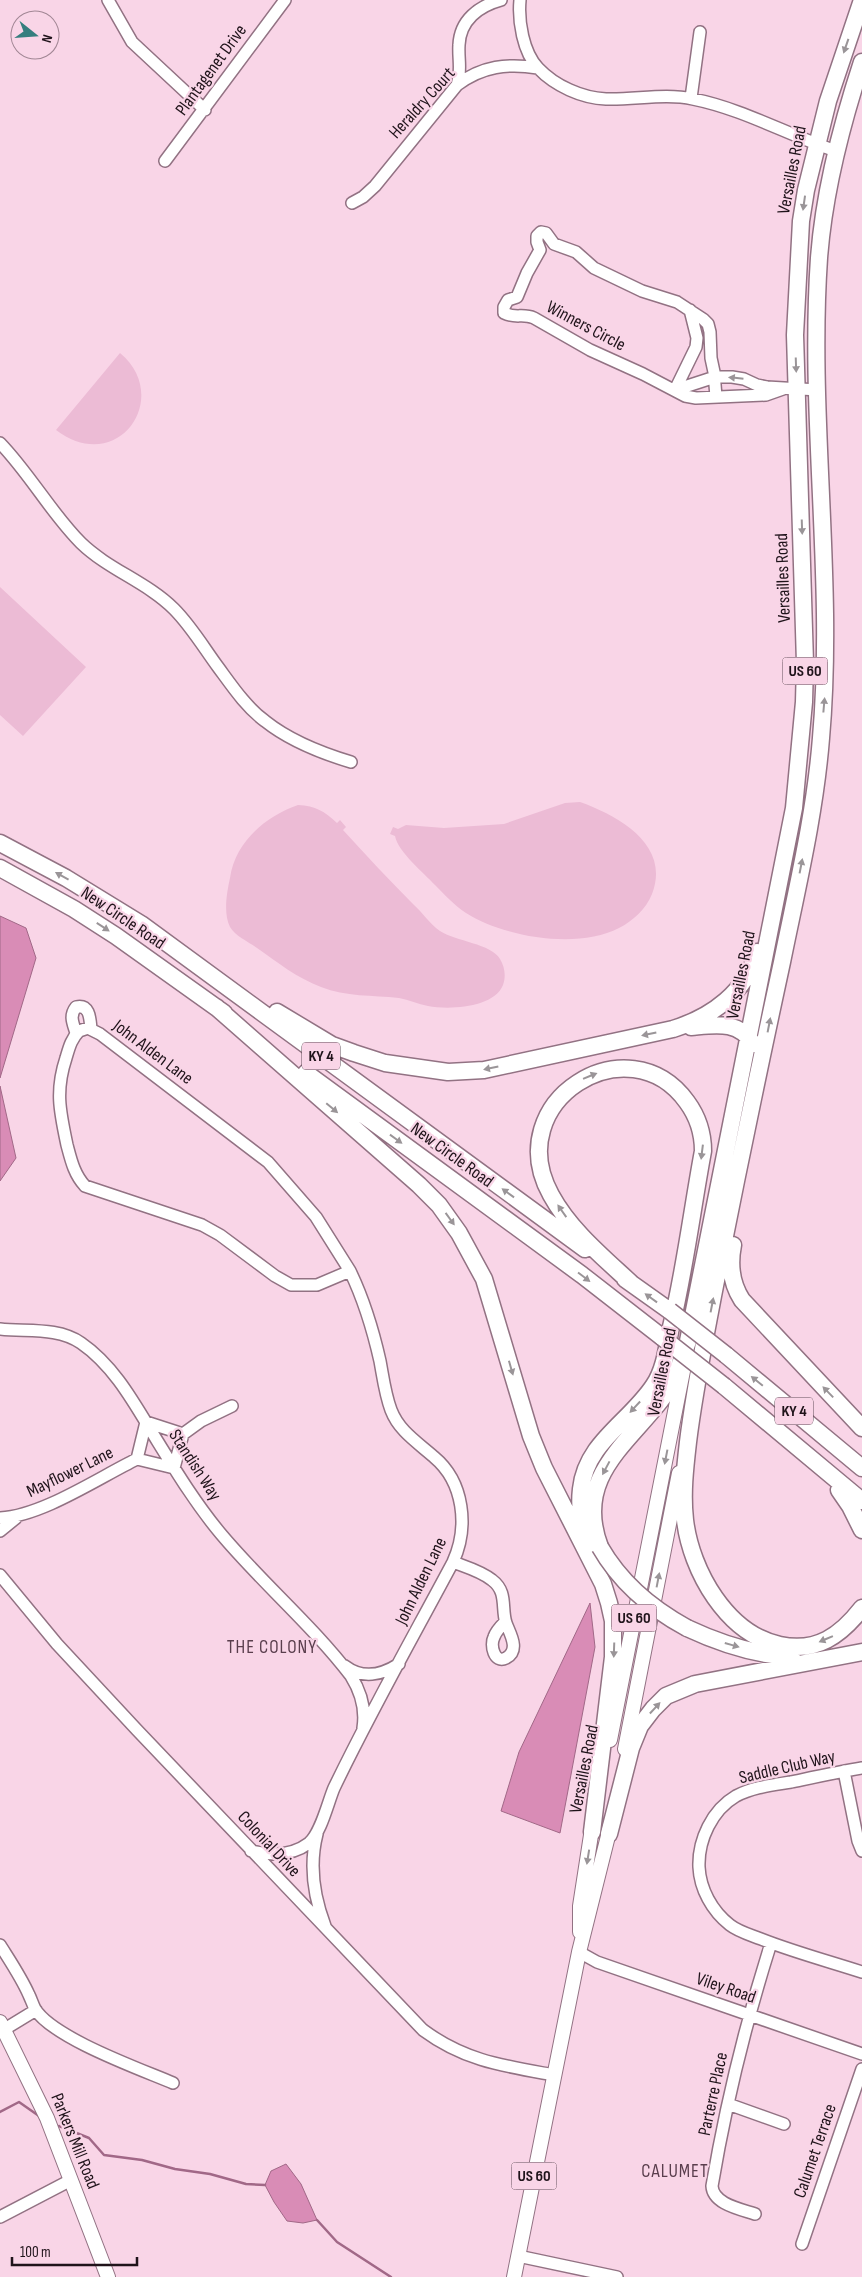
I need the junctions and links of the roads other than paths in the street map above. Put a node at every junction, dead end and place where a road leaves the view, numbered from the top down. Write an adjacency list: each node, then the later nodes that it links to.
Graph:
1 (108, 0): 11 (street)
2 (286, 0): 11 (street, Plantagenet Drive)
3 (501, 0): 9 (street)
4 (520, 0): 8 (street)
5 (862, 0): 12 (highway, Versailles Road / US 60, one-way to 12)
6 (700, 32): 10 (street)
7 (862, 62): 13 (highway, Versailles Road / US 60)
8 (538, 68): 9 (street, Heraldry Court); 10 (street)
9 (457, 84): 15 (street, Heraldry Court)
10 (691, 98): 12 (street)
11 (205, 110): 14 (street, Plantagenet Drive)
12 (816, 144): 13 (street); 20 (highway, Versailles Road / US 60, one-way to 20)
13 (836, 150): 22 (highway, Versailles Road / US 60)
14 (165, 161)
15 (352, 203)
16 (517, 297): 17 (street, Winners Circle); 18 (street); 18 (street, Winners Circle)
17 (690, 310): 19 (street); 21 (street)
18 (527, 315): 21 (street, Winners Circle)
19 (715, 378): 20 (street, Winners Circle, one-way to 19); 21 (street, Winners Circle); 23 (street)
20 (789, 389): 22 (street, Winners Circle); 23 (street, Winners Circle); 27 (highway, Versailles Road / US 60, one-way to 27)
21 (675, 390): 23 (street, Winners Circle)
22 (818, 390): 35 (highway, Versailles Road / US 60, one-way to 22)
23 (716, 397)
24 (0, 443): 25 (street)
25 (350, 762)
26 (0, 843): 29 (highway, New Circle Road / KY 4, one-way to 26)
27 (784, 858): 31 (highway); 34 (highway, Versailles Road / US 60)
28 (0, 868): 30 (highway, New Circle Road / KY 4, one-way to 30)
29 (189, 960): 31 (highway, one-way to 29); 38 (highway, New Circle Road / KY 4, one-way to 29)
30 (216, 1007): 44 (highway, New Circle Road / KY 4, one-way to 44, bridge); 56 (highway, one-way to 56)
31 (674, 1029): 34 (highway)
32 (92, 1030): 33 (street, John Alden Lane); 33 (street); 37 (street, John Alden Lane)
33 (76, 1033): 37 (street)
34 (749, 1037): 35 (highway); 40 (highway, Versailles Road / US 60)
35 (762, 1060): 36 (highway, Versailles Road / US 60)
36 (754, 1097): 41 (highway, Versailles Road / US 60, one-way to 36); 45 (highway, one-way to 36)
37 (350, 1271): 55 (street, John Alden Lane)
38 (632, 1284): 49 (highway, New Circle Road / KY 4, one-way to 38, bridge); 56 (highway, one-way to 56)
39 (0, 1328): 43 (street, Standish Way)
40 (688, 1341): 61 (highway, one-way to 61, bridge); 68 (main road, Versailles Road / US 60, one-way to 68)
41 (693, 1404): 58 (highway, one-way to 41); 69 (main road, Versailles Road / US 60, one-way to 41)
42 (232, 1406): 46 (street)
43 (146, 1422): 46 (street); 47 (street, Mayflower Lane); 48 (street, Standish Way)
44 (773, 1426): 50 (highway, New Circle Road / KY 4); 53 (highway)
45 (862, 1428)
46 (182, 1434): 48 (street)
47 (137, 1459): 48 (street, Mayflower Lane); 51 (street, Mayflower Lane)
48 (174, 1468): 62 (street, Standish Way)
49 (862, 1468)
50 (862, 1501)
51 (19, 1516): 52 (street, Mayflower Lane); 54 (street, Mayflower Lane)
52 (0, 1518)
53 (862, 1530)
54 (0, 1531)
55 (453, 1562): 59 (street); 63 (street, John Alden Lane)
56 (595, 1568): 68 (highway, one-way to 68)
57 (0, 1575): 70 (street, Colonial Drive)
58 (862, 1608)
59 (506, 1622)
60 (862, 1652): 61 (highway)
61 (839, 1656): 69 (highway, one-way to 61)
62 (341, 1663): 63 (street, Standish Way); 64 (street, Standish Way)
63 (399, 1664): 64 (street, John Alden Lane)
64 (361, 1737): 67 (street, John Alden Lane)
65 (862, 1768): 66 (street, Saddle Club Way)
66 (844, 1771): 71 (street); 73 (street, Saddle Club Way)
67 (319, 1827): 70 (street, John Alden Lane); 72 (street, John Alden Lane)
68 (592, 1832): 75 (main road, Versailles Road / US 60, one-way to 75)
69 (609, 1834): 75 (main road, Versailles Road / US 60)
70 (252, 1851): 72 (street, Colonial Drive)
71 (862, 1851)
72 (326, 1930): 82 (street, Colonial Drive)
73 (771, 1943): 76 (street, Saddle Club Way); 78 (street)
74 (0, 1945): 77 (street)
75 (579, 1952): 78 (street, Viley Road); 82 (main road, Versailles Road / US 60)
76 (862, 1972)
77 (36, 2010): 79 (street); 83 (street)
78 (749, 2015): 80 (street, Viley Road); 84 (street, Parterre Place)
79 (1, 2028): 86 (main road, Parkers Mill Road)
80 (862, 2054)
81 (862, 2069): 89 (street, Calumet Terrace)
82 (554, 2075): 90 (main road, Versailles Road / US 60)
83 (173, 2082)
84 (728, 2104): 85 (street); 87 (street, Parterre Place)
85 (784, 2124)
86 (71, 2180): 88 (street); 91 (main road, Parkers Mill Road)
87 (755, 2214)
88 (0, 2217)
89 (802, 2244)
90 (518, 2256): 92 (main road, Versailles Road / US 60); 93 (street)
91 (108, 2277)
92 (514, 2277)
93 (614, 2277)

